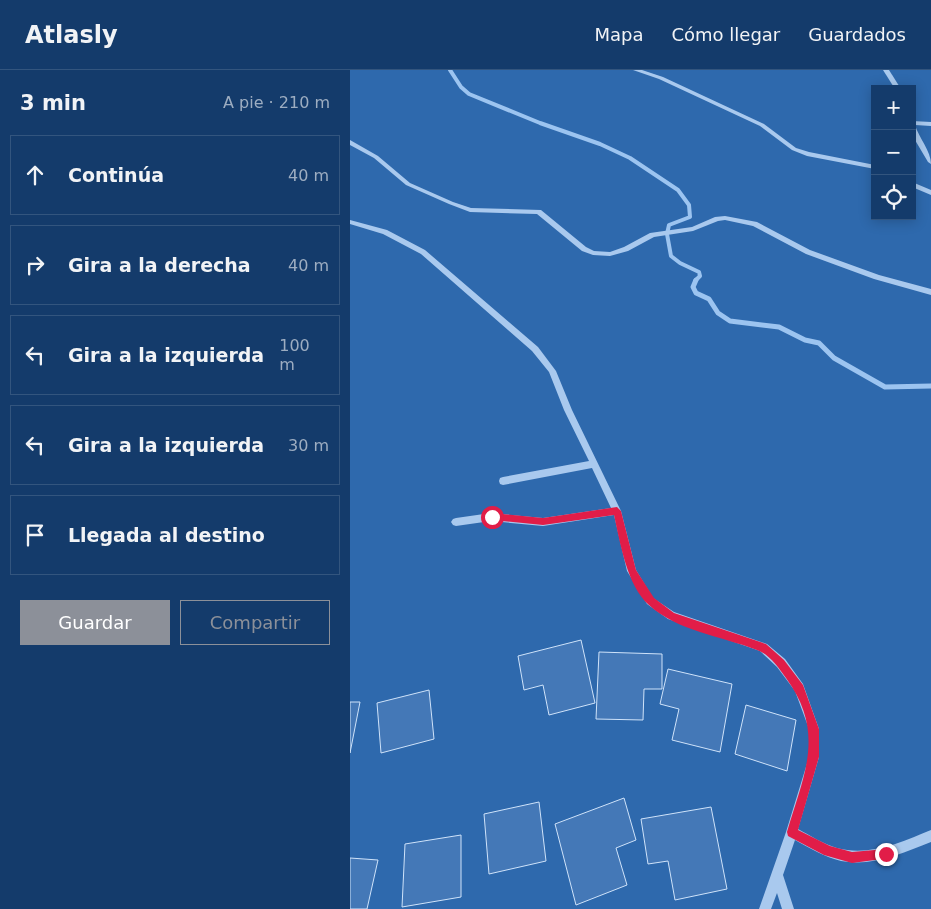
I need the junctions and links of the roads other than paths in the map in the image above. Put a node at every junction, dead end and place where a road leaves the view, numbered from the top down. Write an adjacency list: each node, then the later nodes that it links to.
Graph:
1 (636, 70): 9 (street)
2 (886, 70): 3 (street)
3 (895, 85)
4 (916, 124): 5 (street)
5 (931, 124)
6 (914, 130): 8 (street)
7 (350, 142): 13 (street)
8 (931, 162)
9 (871, 167)
10 (916, 186): 11 (street)
11 (931, 193)
12 (350, 222): 14 (street)
13 (931, 292)
14 (594, 464): 15 (street); 16 (street)
15 (503, 481)
16 (617, 511): 17 (street); 18 (street)
17 (456, 522)
18 (792, 832): 19 (street); 20 (street)
19 (931, 836)
20 (777, 876): 21 (street); 22 (street)
21 (765, 909)
22 (788, 909)

